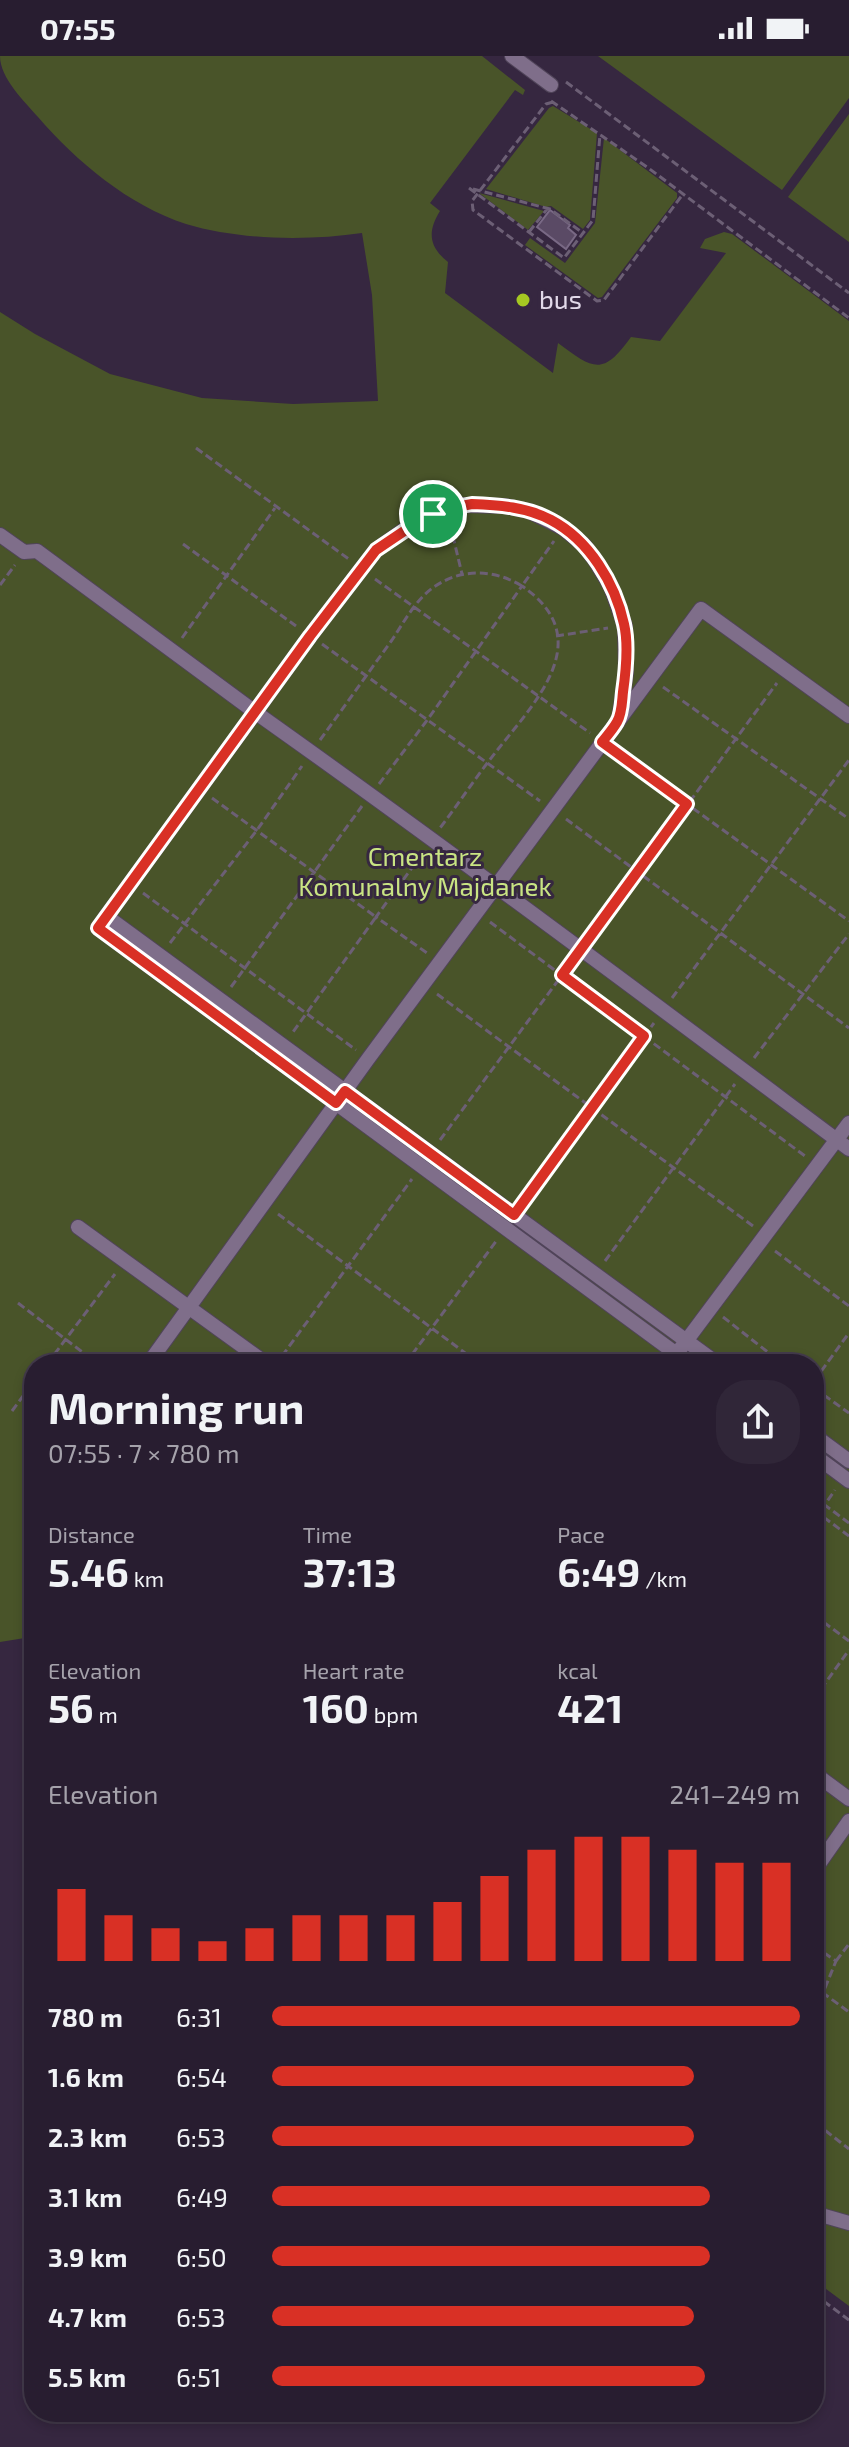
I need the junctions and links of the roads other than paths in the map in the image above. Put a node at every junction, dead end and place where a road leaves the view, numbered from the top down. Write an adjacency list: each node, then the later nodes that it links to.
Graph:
1 (512, 56): 2 (street)
2 (554, 88)
3 (0, 535): 4 (street)
4 (255, 712): 6 (street); 7 (street); 8 (street)
5 (849, 716): 6 (street)
6 (619, 720): 7 (street)
7 (496, 887): 9 (street); 11 (street)
8 (106, 916): 9 (street); 9 (street)
9 (341, 1097): 12 (street); 14 (street)
10 (849, 1123): 11 (street)
11 (843, 1144): 15 (street)
12 (426, 1160): 15 (street); 18 (street)
13 (78, 1227): 14 (street)
14 (190, 1308): 16 (street); 17 (street)
15 (687, 1340): 19 (street); 20 (street)
16 (156, 1354)
17 (253, 1354)
18 (667, 1354)
19 (677, 1354)
20 (705, 1354)
21 (824, 1442): 22 (street)
22 (849, 1461)
23 (824, 1462): 24 (street)
24 (847, 1479)
25 (824, 1780): 26 (street)
26 (849, 1799)
27 (849, 1821): 28 (street)
28 (824, 1857)
29 (824, 2216): 30 (street)
30 (849, 2223)

